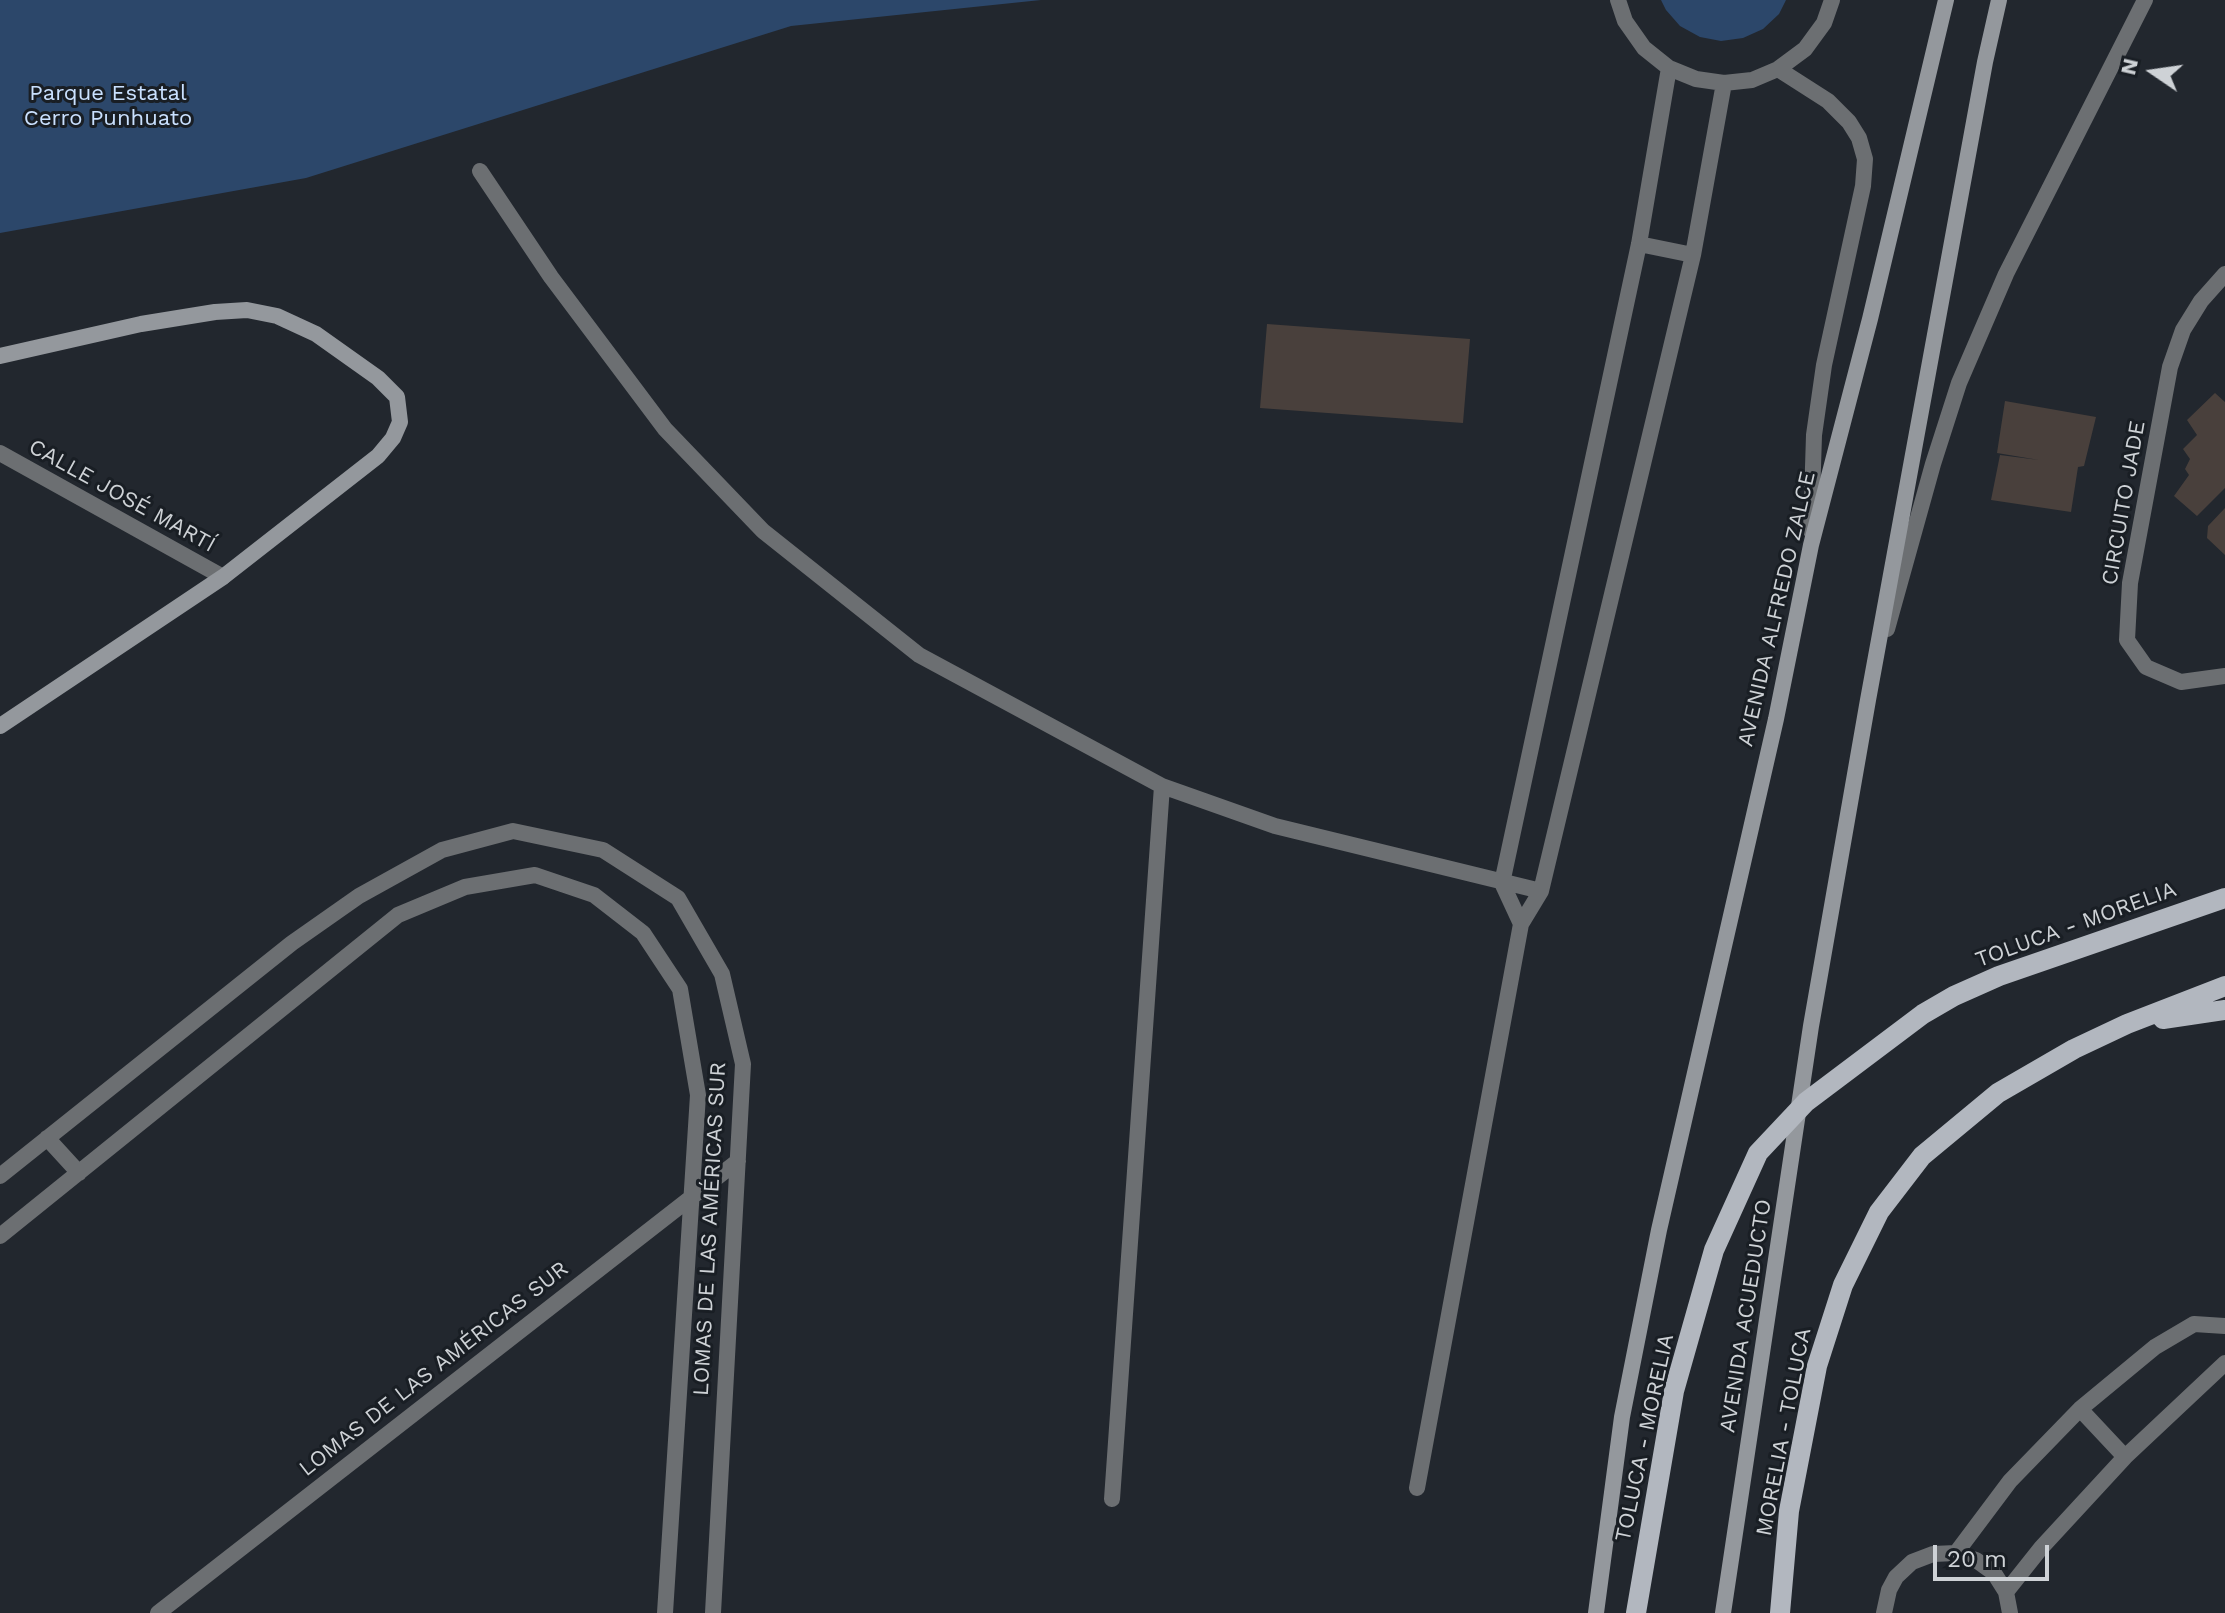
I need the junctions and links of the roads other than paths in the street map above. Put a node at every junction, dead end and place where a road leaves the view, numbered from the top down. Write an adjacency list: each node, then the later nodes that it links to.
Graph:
1 (1618, 0): 6 (street)
2 (1832, 0): 7 (street)
3 (1946, 0): 15 (main road, AVENIDA ALFREDO ZALCE)
4 (1999, 0): 18 (main road)
5 (2145, 0): 18 (street)
6 (1669, 68): 8 (street); 10 (street)
7 (1778, 69): 8 (street); 15 (street)
8 (1724, 83): 11 (street)
9 (480, 171): 20 (street)
10 (1639, 244): 11 (street); 21 (street)
11 (1693, 255): 22 (street)
12 (2225, 274): 17 (street, CIRCUITO JADE)
13 (0, 356): 16 (main road)
14 (0, 453): 16 (street, CALLE JOSÉ MARTÍ)
15 (1811, 545): 45 (main road, AVENIDA ALFREDO ZALCE)
16 (223, 577): 19 (main road)
17 (2225, 676)
18 (1868, 700): 47 (main road, AVENIDA ACUEDUCTO)
19 (0, 726)
20 (1162, 786): 21 (street); 39 (street)
21 (1502, 883): 22 (street); 24 (street)
22 (1541, 891): 24 (street)
23 (2225, 898): 46 (main road, TOLUCA - MORELIA)
24 (1521, 924): 38 (street)
25 (2225, 986): 27 (main road, MORELIA - TOLUCA)
26 (2225, 1010): 27 (main road)
27 (2127, 1024): 48 (main road, MORELIA - TOLUCA)
28 (47, 1138): 29 (street, LOMAS DE LAS AMÉRICAS SUR); 30 (street); 31 (street, LOMAS DE LAS AMÉRICAS SUR)
29 (738, 1161): 32 (street, LOMAS DE LAS AMÉRICAS SUR); 44 (street, LOMAS DE LAS AMÉRICAS SUR)
30 (79, 1173): 32 (street, LOMAS DE LAS AMÉRICAS SUR); 33 (street, LOMAS DE LAS AMÉRICAS SUR)
31 (0, 1176)
32 (690, 1196): 42 (street, LOMAS DE LAS AMÉRICAS SUR); 43 (street, LOMAS DE LAS AMÉRICAS SUR)
33 (0, 1236)
34 (2225, 1326): 36 (street)
35 (2225, 1363): 37 (street)
36 (2080, 1409): 37 (street); 40 (street)
37 (2125, 1457): 41 (street)
38 (1417, 1488)
39 (1112, 1499)
40 (1956, 1553): 41 (street); 49 (street)
41 (2006, 1592): 50 (street)
42 (158, 1613)
43 (665, 1613)
44 (713, 1613)
45 (1596, 1613)
46 (1636, 1613)
47 (1723, 1613)
48 (1780, 1613)
49 (1884, 1613)
50 (2010, 1613)

